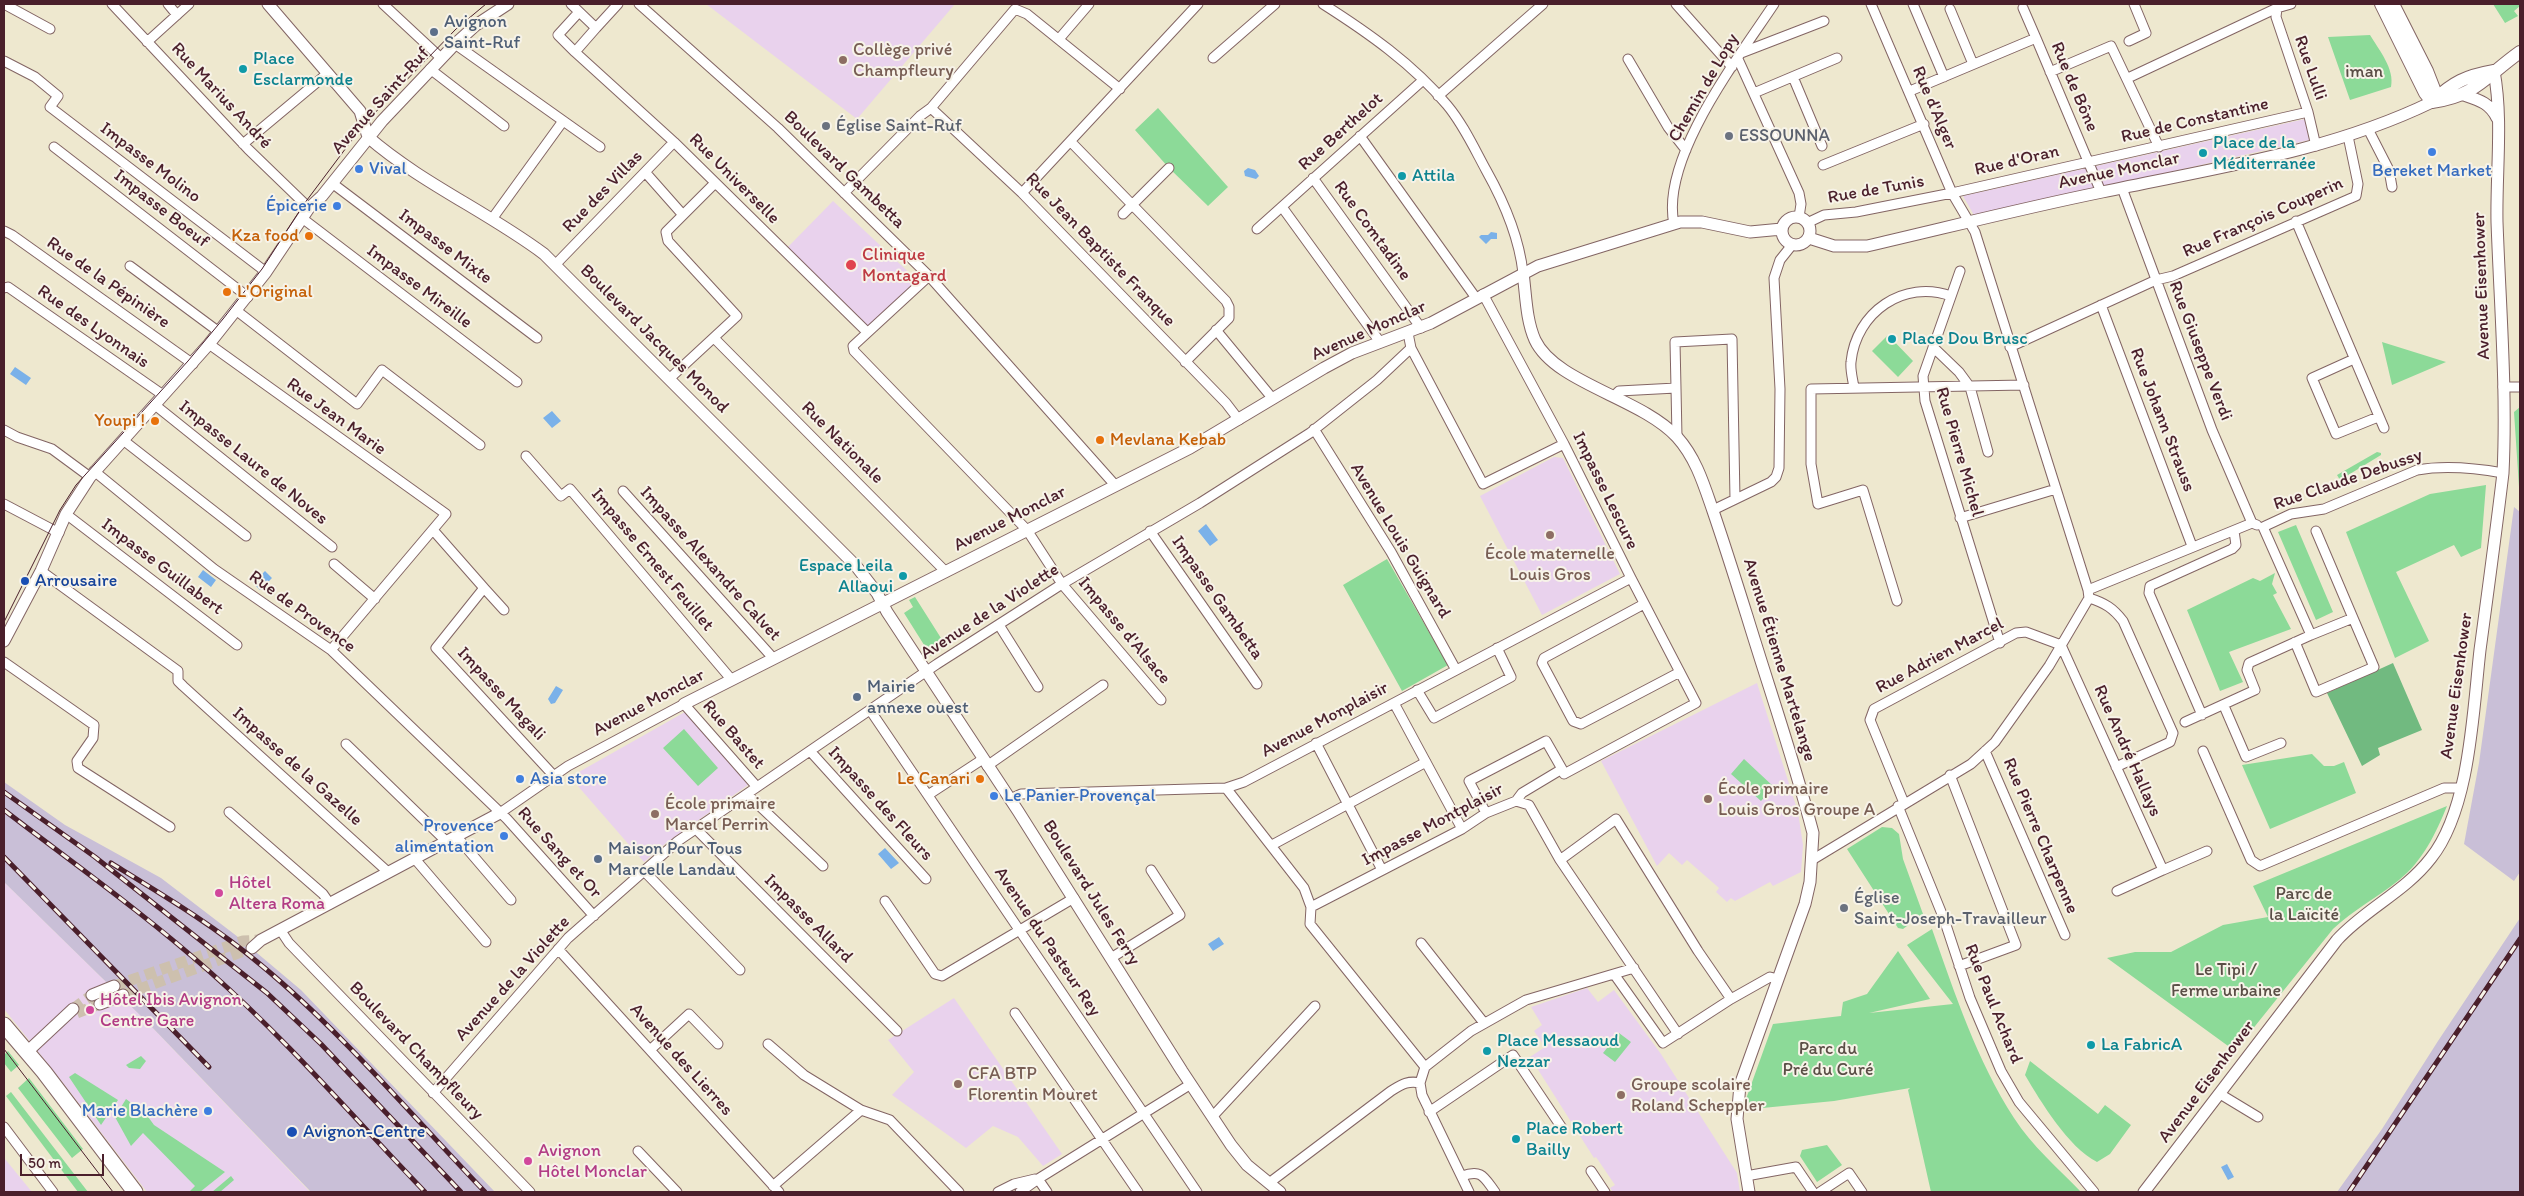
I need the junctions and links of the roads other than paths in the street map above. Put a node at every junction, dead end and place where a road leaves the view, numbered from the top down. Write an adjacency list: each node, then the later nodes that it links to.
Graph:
1 (4, 4): 30 (street)
2 (112, 4): 34 (street, Rue Marius André)
3 (168, 4): 27 (street)
4 (190, 4): 27 (street)
5 (268, 4): 49 (street)
6 (383, 4): 39 (street)
7 (508, 4): 35 (street, Avenue Saint-Ruf)
8 (571, 4): 26 (street)
9 (618, 4): 29 (street)
10 (638, 4): 89 (street, Boulevard Gambetta)
11 (1089, 4): 32 (street)
12 (1198, 4): 54 (street)
13 (1275, 4): 40 (street)
14 (1324, 4): 53 (street)
15 (1543, 4): 58 (street)
16 (1676, 4): 45 (street)
17 (1774, 4): 38 (street, Chemin de Lopy)
18 (1871, 4): 55 (street, Rue d'Alger)
19 (1913, 4): 51 (street)
20 (2134, 4): 33 (street)
21 (2381, 4): 59 (main road)
22 (2393, 4): 59 (main road)
23 (2285, 6): 52 (street); 61 (street, Rue Lulli)
24 (2023, 8): 31 (street)
25 (1950, 9): 44 (street)
26 (580, 12): 29 (street); 36 (street, Rue Universelle)
27 (177, 14): 34 (street)
28 (1824, 21): 38 (street)
29 (596, 28): 36 (street)
30 (50, 29)
31 (2036, 38): 44 (street, Rue de Bône); 48 (street, Rue de Bône)
32 (1059, 39): 54 (street); 60 (street)
33 (2129, 41)
34 (147, 42): 72 (street, Rue Marius André)
35 (455, 44): 39 (street, Avenue Saint-Ruf); 62 (street)
36 (575, 52): 70 (street, Rue Universelle)
37 (2520, 52): 47 (main road, Avenue Monclar)
38 (1739, 56): 45 (street, Chemin de Lopy); 56 (street)
39 (441, 58): 46 (street, Avenue Saint-Ruf)
40 (1214, 58)
41 (1837, 58): 50 (street)
42 (1628, 59): 78 (street)
43 (4, 61): 110 (street, Impasse Molino)
44 (1974, 64): 51 (street, Rue de Bône)
45 (1732, 67): 78 (street, Chemin de Lopy)
46 (430, 69): 65 (street); 67 (street, Avenue Saint-Ruf)
47 (2494, 71): 57 (main road, Avenue Monclar); 59 (main road, Avenue Monclar); 63 (street, Avenue Eisenhower)
48 (2050, 72): 52 (street); 79 (street, Rue de Bône)
49 (328, 73): 67 (street); 72 (street)
50 (1793, 77): 56 (street); 73 (street)
51 (1944, 77): 55 (street, Rue de Bône)
52 (2128, 78): 77 (street)
53 (1422, 81): 58 (street); 68 (street, Rue Berthelot)
54 (1120, 89): 71 (street)
55 (1910, 91): 64 (street, Rue d'Alger)
56 (1754, 93): 98 (street)
57 (2464, 95): 59 (main road, Avenue Monclar); 63 (street)
58 (1438, 96): 111 (street)
59 (2432, 102): 66 (street, Avenue Monclar)
60 (931, 108): 89 (street); 90 (street, Rue Jean Baptiste Franque)
61 (2308, 112): 74 (street, Rue Lulli); 77 (street, Rue de Constantine)
62 (563, 121): 76 (street); 97 (street)
63 (2498, 122): 140 (street, Avenue Eisenhower)
64 (1924, 124): 80 (street); 91 (street, Rue d'Alger)
65 (504, 126)
66 (2368, 129): 69 (street, Avenue Monclar); 86 (street)
67 (368, 136): 84 (street, Avenue Saint-Ruf); 97 (street, Boulevard Jacques Monod)
68 (1360, 136): 83 (street, Rue Berthelot); 115 (street, Impasse Lescure)
69 (2348, 136): 74 (street, Avenue Monclar); 99 (street, Rue François Couperin)
70 (674, 142): 82 (street, Rue des Villas); 85 (street, Rue Universelle)
71 (1071, 142): 90 (street); 92 (street)
72 (243, 144): 94 (street, Rue Marius André)
73 (1822, 146)
74 (2316, 146): 87 (street, Avenue Monclar)
75 (54, 147): 117 (street, Impasse Boeuf)
76 (600, 147)
77 (2159, 147): 79 (street, Rue de Constantine)
78 (1686, 150): 101 (street, Chemin de Lopy)
79 (2089, 161): 88 (street, Rue de Bône); 91 (street, Rue d'Oran)
80 (1823, 165)
81 (1169, 168): 92 (street)
82 (645, 172): 96 (street); 107 (street, Rue des Villas)
83 (1313, 178): 93 (street, Rue Berthelot); 120 (street, Rue Comtadine)
84 (332, 183): 94 (street, Avenue Saint-Ruf); 125 (street, Impasse Mixte)
85 (714, 184): 96 (street); 123 (street, Rue Universelle)
86 (2392, 187)
87 (2122, 188): 88 (street, Avenue Monclar); 113 (street, Rue Giuseppe Verdi)
88 (2101, 192): 100 (street, Avenue Monclar)
89 (844, 193): 112 (street, Boulevard Gambetta)
90 (1022, 193): 133 (street, Rue Jean Baptiste Franque)
91 (1952, 193): 98 (street, Rue de Tunis); 100 (street, Rue d'Alger)
92 (1132, 205): 95 (street); 121 (street)
93 (1282, 206): 102 (street, Rue Berthelot); 127 (street)
94 (306, 213): 110 (street, Avenue Saint-Ruf); 136 (street, Impasse Mireille)
95 (1123, 214)
96 (683, 215): 126 (street)
97 (492, 219): 107 (street, Boulevard Jacques Monod)
98 (1803, 220): 103 (street); 105 (street)
99 (2296, 221): 113 (street, Rue François Couperin); 132 (street)
100 (1971, 223): 105 (street, Avenue Monclar); 130 (street, Rue d'Alger)
101 (1674, 224): 103 (street, Avenue Monclar); 111 (street, Avenue Monclar)
102 (1257, 229)
103 (1782, 229): 106 (street)
104 (4, 231): 134 (street, Rue de la Pépinière)
105 (1809, 238): 106 (street)
106 (1792, 245): 164 (street)
107 (555, 265): 135 (street, Boulevard Jacques Monod)
108 (130, 266): 122 (street)
109 (1960, 271): 116 (street, Rue Pierre Michel)
110 (266, 272): 117 (street, Avenue Saint-Ruf)
111 (1523, 273): 115 (street, Avenue Monclar); 145 (street, Avenue Étienne Martelange)
112 (929, 276): 123 (street); 161 (street, Boulevard Gambetta)
113 (2156, 280): 118 (street, Rue François Couperin); 169 (street, Rue Giuseppe Verdi)
114 (4, 288): 144 (street, Rue des Lyonnais)
115 (1479, 296): 120 (street, Avenue Monclar); 155 (street, Impasse Lescure)
116 (1951, 296): 129 (street, Rue Pierre Michel); 143 (street)
117 (248, 297): 119 (street, Avenue Saint-Ruf)
118 (2101, 305): 130 (street, Rue François Couperin); 178 (street, Rue Johann Strauss)
119 (237, 310): 122 (street, Avenue Saint-Ruf); 156 (street)
120 (1421, 328): 124 (street, Avenue Monclar)
121 (1216, 330): 133 (street); 146 (street)
122 (219, 332): 128 (street, Avenue Saint-Ruf)
123 (867, 332): 172 (street)
124 (1408, 333): 127 (street, Avenue Monclar); 131 (street)
125 (537, 338)
126 (714, 338): 135 (street); 182 (street, Rue Nationale)
127 (1380, 342): 146 (street, Avenue Monclar)
128 (209, 344): 134 (street, Avenue Saint-Ruf); 171 (street, Rue Jean Marie)
129 (1933, 347): 138 (street, Rue Pierre Michel); 139 (street)
130 (2010, 347): 137 (street, Rue d'Alger)
131 (1411, 348): 152 (street, Avenue de la Violette); 155 (street)
132 (2354, 359): 148 (street); 148 (street)
133 (1186, 362): 149 (street, Rue Jean Baptiste Franque)
134 (192, 364): 144 (street, Avenue Saint-Ruf)
135 (669, 379): 189 (street, Boulevard Jacques Monod)
136 (517, 382)
137 (2024, 385): 139 (street); 162 (street, Rue d'Alger)
138 (1924, 387): 139 (street); 143 (street); 168 (street, Rue Pierre Michel)
139 (1970, 387): 157 (street)
140 (2503, 387): 141 (street); 159 (street, Avenue Eisenhower)
141 (2520, 387)
142 (1676, 388): 145 (street); 153 (street); 164 (street)
143 (1854, 388): 188 (street)
144 (163, 395): 147 (street, Avenue Saint-Ruf)
145 (1614, 396): 153 (street, Avenue Étienne Martelange)
146 (1273, 399): 149 (street, Avenue Monclar)
147 (155, 405): 154 (street, Avenue Saint-Ruf); 179 (street, Impasse Laure de Noves)
148 (2378, 417): 150 (street)
149 (1239, 420): 161 (street, Avenue Monclar)
150 (2384, 428)
151 (4, 430): 160 (street, Rue de Provence)
152 (1314, 430): 173 (street, Avenue de la Violette); 205 (street, Avenue Louis Guignard)
153 (1677, 438): 166 (street, Avenue Étienne Martelange)
154 (123, 440): 160 (street, Avenue Saint-Ruf); 177 (street)
155 (1564, 444): 183 (street, Impasse Lescure)
156 (480, 445)
157 (1988, 452)
158 (526, 456): 208 (street, Impasse Ernest Feuillet)
159 (2503, 473): 170 (street, Rue Claude Debussy); 235 (street, Avenue Eisenhower)
160 (92, 474): 167 (street, Avenue Saint-Ruf); 202 (street, Rue de Provence)
161 (1115, 485): 172 (street, Avenue Monclar)
162 (2056, 489): 168 (street); 186 (street, Rue d'Alger)
163 (623, 491): 203 (street, Impasse Alexandre Calvet)
164 (1735, 499): 166 (street)
165 (4, 504): 176 (street)
166 (1713, 510): 253 (street, Avenue Étienne Martelange)
167 (66, 514): 176 (street, Avenue Saint-Ruf); 199 (street, Impasse Guillabert)
168 (1960, 518): 197 (street, Rue Pierre Michel)
169 (2252, 523): 170 (street); 174 (street)
170 (2263, 526): 195 (street)
171 (433, 530): 185 (street); 187 (street)
172 (1027, 530): 182 (street, Avenue Monclar); 184 (street, Impasse d'Alsace)
173 (1150, 531): 184 (street, Avenue de la Violette); 209 (street, Impasse Gambetta)
174 (2234, 531): 178 (street); 219 (street)
175 (2316, 531): 192 (street)
176 (59, 533): 181 (street, Avenue Saint-Ruf)
177 (246, 536)
178 (2192, 546): 186 (street)
179 (332, 547)
180 (334, 564): 187 (street)
181 (41, 571): 193 (street, Avenue Saint-Ruf); 259 (street, Impasse de la Gazelle)
182 (946, 572): 189 (street, Avenue Monclar)
183 (1630, 578): 190 (street, Impasse Lescure); 201 (street, Avenue Monplaisir)
184 (1062, 584): 194 (street, Avenue de la Violette); 213 (street, Impasse d'Alsace)
185 (484, 588): 191 (street); 231 (street, Impasse Magali)
186 (2089, 594): 200 (street); 229 (street)
187 (375, 599): 202 (street)
188 (1897, 601)
189 (882, 604): 203 (street, Avenue Monclar); 206 (street, Boulevard Jules Ferry)
190 (1644, 604): 207 (street, Impasse Lescure); 207 (street)
191 (504, 610)
192 (2353, 618): 195 (street); 198 (street)
193 (8, 624): 196 (street, Avenue Saint-Ruf)
194 (999, 625): 206 (street, Avenue de la Violette); 211 (street)
195 (2311, 635): 198 (street)
196 (4, 641)
197 (2000, 642): 200 (street, Rue Adrien Marcel); 241 (street, Rue Adrien Marcel)
198 (2295, 642): 217 (street)
199 (237, 645)
200 (2061, 645): 225 (street); 229 (street, Rue André Hallays)
201 (1497, 648): 205 (street, Avenue Monplaisir); 212 (street)
202 (331, 650): 243 (street, Rue de Provence)
203 (773, 658): 208 (street, Avenue Monclar)
204 (4, 662): 245 (street)
205 (1456, 670): 212 (street, Avenue Monplaisir)
206 (925, 672): 218 (street, Avenue de la Violette); 227 (street, Boulevard Jules Ferry)
207 (1680, 672): 216 (street, Impasse Lescure)
208 (731, 679): 215 (street, Avenue Monclar)
209 (1257, 684)
210 (1104, 685): 227 (street)
211 (1038, 687)
212 (1417, 690): 214 (street, Avenue Monplaisir)
213 (1161, 700)
214 (1394, 702): 221 (street, Avenue Monplaisir); 228 (street)
215 (684, 704): 231 (street, Avenue Monclar); 233 (street, Rue Bastet)
216 (1696, 704): 230 (street, Impasse Montplaisir)
217 (2224, 706): 219 (street); 222 (street)
218 (870, 710): 224 (street, Avenue de la Violette); 237 (street, Avenue du Pasteur Rey)
219 (2202, 716): 220 (street)
220 (2185, 722)
221 (1316, 743): 234 (street, Avenue Monplaisir); 240 (street)
222 (2281, 743)
223 (346, 744): 248 (street)
224 (810, 751): 233 (street, Avenue de la Violette); 260 (street, Impasse des Fleurs)
225 (1985, 751): 232 (street); 270 (street, Rue Pierre Charpenne)
226 (2203, 751): 235 (street)
227 (985, 762): 237 (street); 238 (street, Boulevard Jules Ferry)
228 (1426, 762): 240 (street); 247 (street)
229 (2116, 767): 257 (street, Rue André Hallays)
230 (1562, 769): 239 (street, Impasse Montplaisir); 244 (street)
231 (554, 776): 243 (street, Avenue Monclar)
232 (1950, 776): 241 (street); 276 (street)
233 (757, 787): 236 (street, Avenue de la Violette)
234 (1226, 788): 238 (street, Avenue Monplaisir); 249 (street)
235 (2460, 788): 299 (street, Avenue Eisenhower)
236 (748, 794): 246 (street, Avenue de la Violette); 254 (street)
237 (928, 795): 269 (street, Avenue du Pasteur Rey)
238 (1010, 799): 262 (street, Boulevard Jules Ferry)
239 (1516, 801): 244 (street, Impasse Montplaisir); 252 (street)
240 (1348, 804): 249 (street); 256 (street)
241 (1901, 804): 253 (street); 276 (street, Rue Paul Achard)
242 (230, 812): 265 (street)
243 (500, 813): 248 (street, Avenue Monclar); 267 (street, Rue Sang et Or)
244 (1486, 813): 247 (street, Impasse Montplaisir)
245 (170, 827)
246 (696, 829): 258 (street, Avenue de la Violette); 289 (street, Impasse Allard)
247 (1462, 829): 256 (street, Impasse Montplaisir)
248 (452, 840): 251 (street, Avenue Monclar); 263 (street)
249 (1272, 845): 266 (street)
250 (2207, 851): 257 (street)
251 (415, 860): 259 (street, Avenue Monclar); 271 (street)
252 (1560, 860): 277 (street); 283 (street)
253 (1812, 860): 280 (street, Avenue Étienne Martelange)
254 (823, 866)
255 (1150, 870): 275 (street)
256 (1382, 870): 266 (street, Impasse Montplaisir)
257 (2163, 870): 261 (street)
258 (644, 871): 267 (street, Avenue de la Violette); 278 (street)
259 (388, 872): 265 (street, Avenue Monclar)
260 (926, 880)
261 (2117, 891)
262 (1074, 898): 269 (street); 275 (street, Boulevard Jules Ferry)
263 (511, 900)
264 (885, 901): 269 (street)
265 (330, 904): 268 (street, Avenue Monclar)
266 (1310, 906): 295 (street)
267 (594, 916): 274 (street, Avenue de la Violette)
268 (281, 931): 273 (street, Avenue Monclar); 298 (street, Boulevard Champfleury)
269 (1020, 931): 302 (street, Avenue du Pasteur Rey)
270 (2065, 935)
271 (486, 942)
272 (1421, 943): 287 (street)
273 (252, 948)
274 (558, 949): 293 (street, Avenue des Lierres); 298 (street, Avenue de la Violette)
275 (1111, 958): 297 (street, Boulevard Jules Ferry)
276 (1959, 966): 333 (street, Rue Paul Achard)
277 (1634, 968): 279 (street); 290 (street)
278 (740, 970)
279 (1614, 974): 287 (street); 290 (street)
280 (1778, 980): 283 (street); 311 (street, Avenue Étienne Martelange)
281 (114, 986): 282 (street)
282 (123, 995)
283 (1731, 998): 290 (street)
284 (1315, 1006): 303 (street)
285 (75, 1011): 294 (street)
286 (1015, 1013): 307 (street)
287 (1484, 1023): 295 (street)
288 (4, 1025): 294 (main road)
289 (898, 1031)
290 (1678, 1034)
291 (718, 1044): 293 (street)
292 (768, 1044): 300 (street)
293 (650, 1050): 314 (street, Avenue des Lierres)
294 (28, 1052): 316 (main road)
295 (1425, 1067): 296 (street)
296 (1420, 1083): 301 (street); 313 (street)
297 (1191, 1084): 302 (street); 303 (street, Boulevard Jules Ferry)
298 (433, 1093): 317 (street, Boulevard Champfleury)
299 (2220, 1094): 304 (street); 334 (street, Avenue Eisenhower)
300 (861, 1110): 314 (street); 319 (street)
301 (1429, 1112): 306 (street); 310 (street)
302 (1144, 1113): 307 (street); 324 (street, Avenue du Pasteur Rey)
303 (1213, 1116): 313 (street, Boulevard Jules Ferry)
304 (2258, 1117)
305 (4, 1127): 315 (street)
306 (1562, 1128)
307 (1101, 1139): 312 (street); 323 (street)
308 (638, 1151): 318 (street)
309 (1591, 1171): 328 (street)
310 (1462, 1176): 326 (street); 327 (street)
311 (1746, 1176): 329 (street, Avenue Étienne Martelange); 330 (street)
312 (1038, 1179): 320 (street); 321 (street); 322 (street)
313 (1269, 1183): 325 (street, Boulevard Jules Ferry)
314 (776, 1189)
315 (53, 1192)
316 (135, 1192)
317 (530, 1192)
318 (677, 1192)
319 (959, 1192)
320 (998, 1192)
321 (1020, 1192)
322 (1047, 1192)
323 (1138, 1192)
324 (1197, 1192)
325 (1280, 1192)
326 (1469, 1192)
327 (1496, 1192)
328 (1605, 1192)
329 (1749, 1192)
330 (1813, 1192)
331 (1820, 1192): 332 (street)
332 (1862, 1192)
333 (2094, 1192)
334 (2144, 1192)

